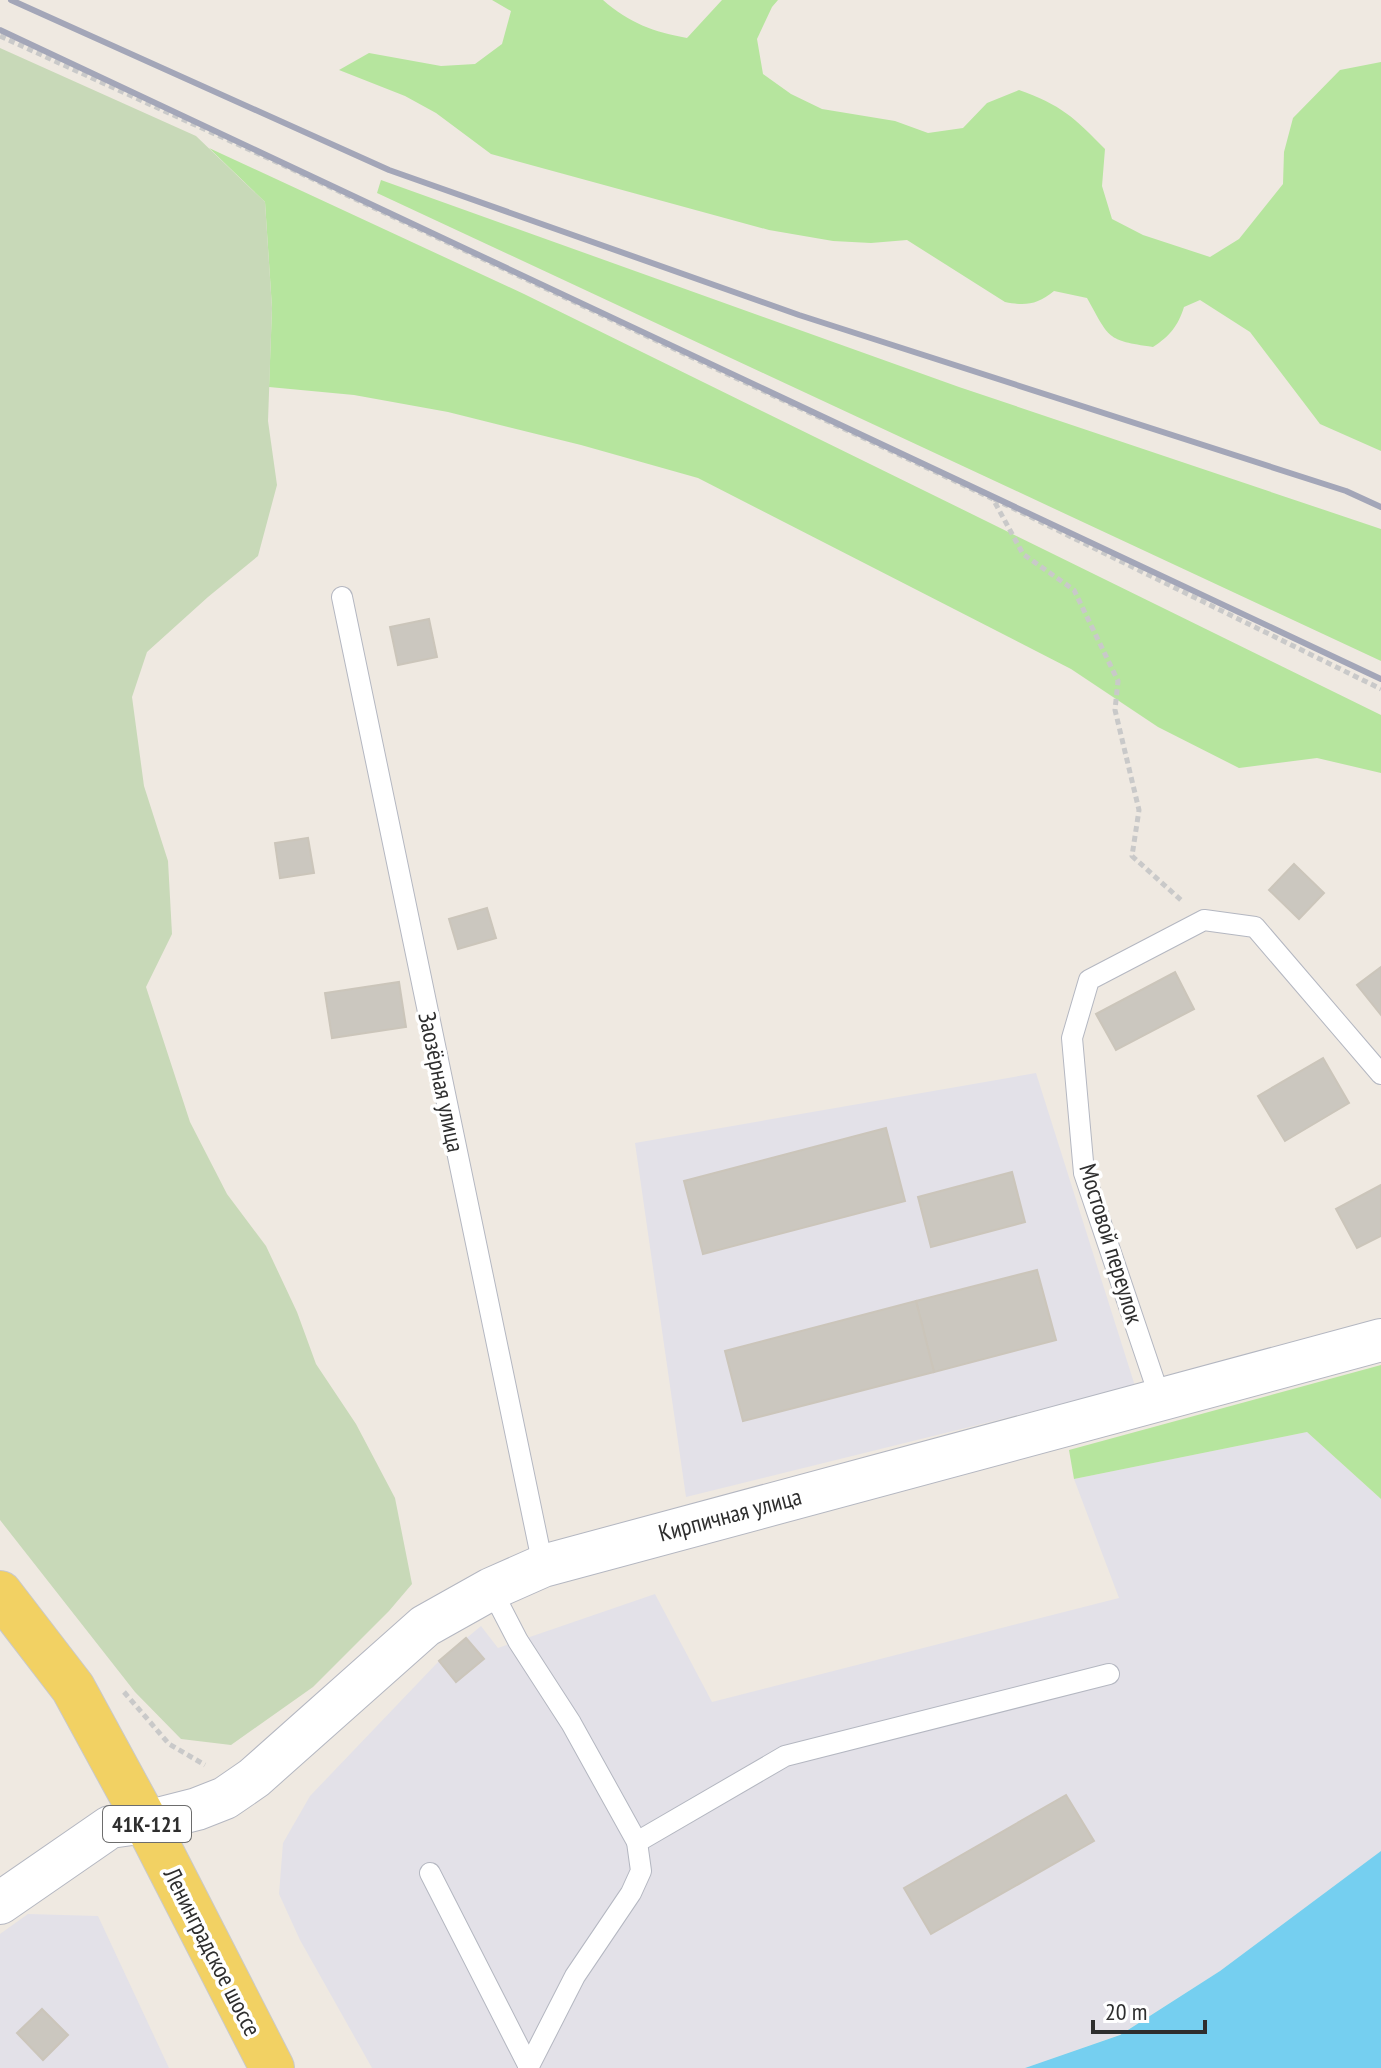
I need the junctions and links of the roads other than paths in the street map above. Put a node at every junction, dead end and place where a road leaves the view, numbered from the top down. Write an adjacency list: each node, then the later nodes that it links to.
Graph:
1 (342, 597): 5 (lane, Заозёрная улица)
2 (1381, 1074): 4 (lane, Мостовой переулок)
3 (1381, 1340): 4 (street, Кирпичная улица)
4 (1161, 1401): 5 (street, Кирпичная улица)
5 (543, 1566): 6 (street, Кирпичная улица)
6 (491, 1589): 9 (street, Кирпичная улица); 10 (lane)
7 (0, 1593): 9 (main road, Ленинградское шоссе / 41К-121)
8 (1109, 1674): 10 (lane)
9 (146, 1822): 12 (street, Кирпичная улица); 14 (main road, Ленинградское шоссе / 41К-121)
10 (637, 1842): 13 (lane)
11 (430, 1873): 13 (lane)
12 (0, 1903)
13 (528, 2067)
14 (272, 2068)

